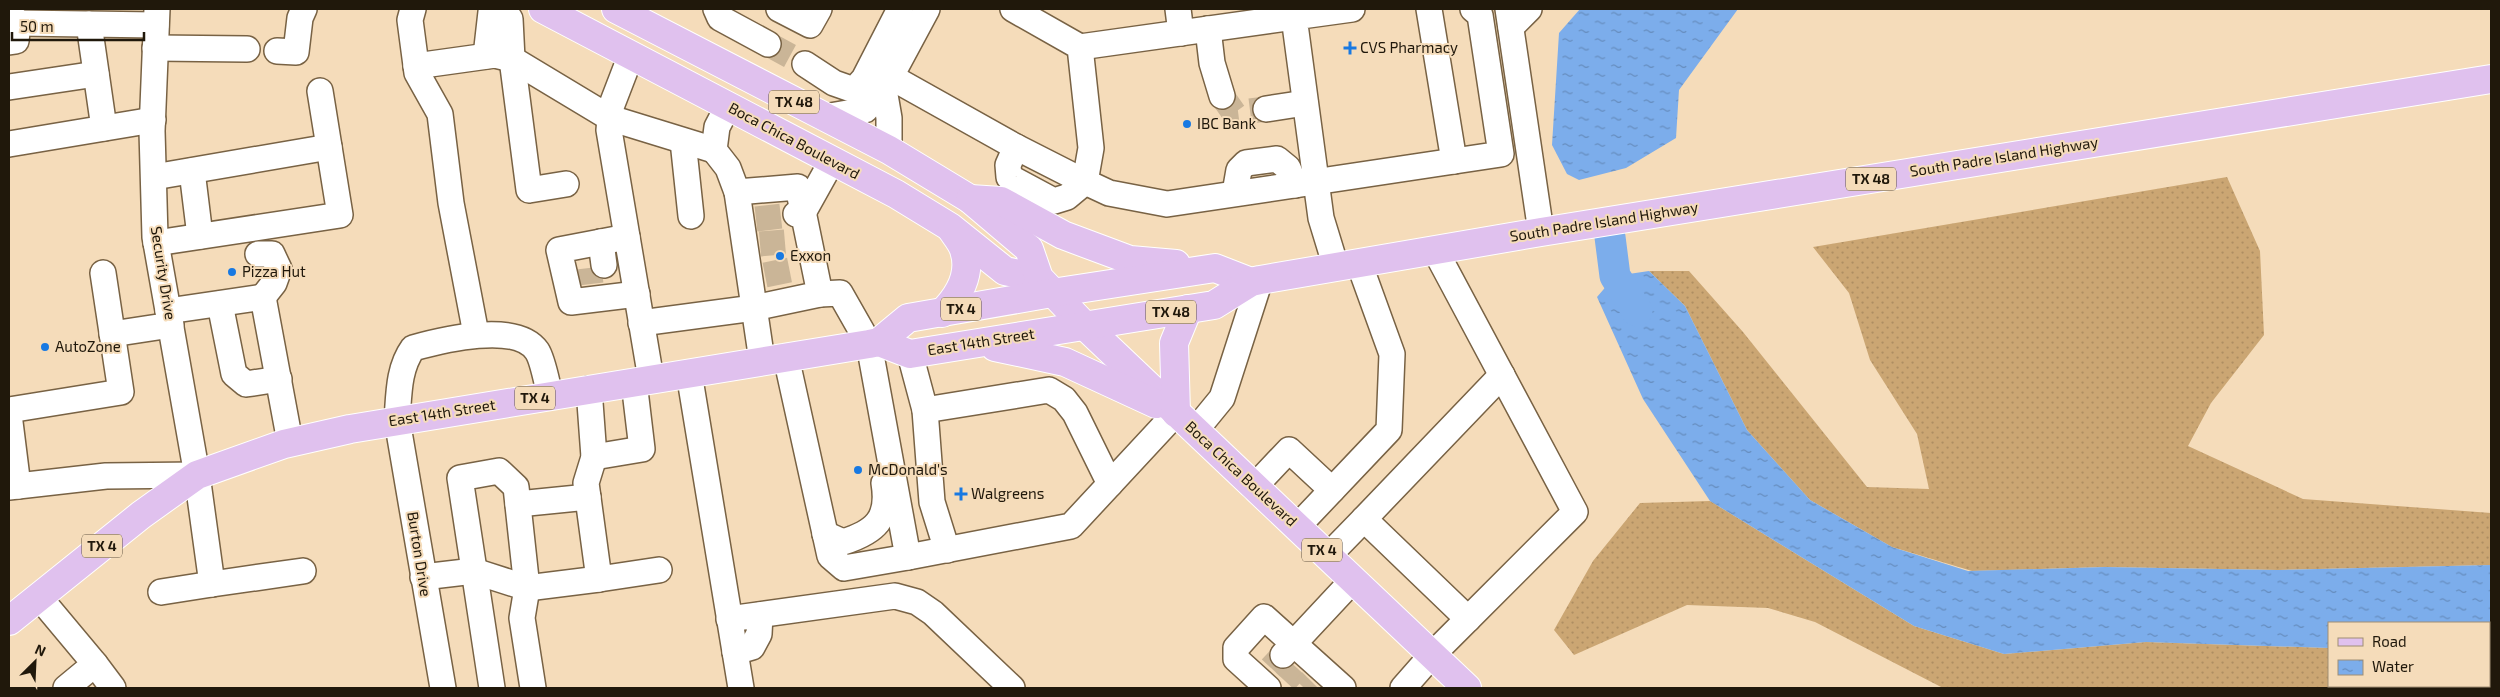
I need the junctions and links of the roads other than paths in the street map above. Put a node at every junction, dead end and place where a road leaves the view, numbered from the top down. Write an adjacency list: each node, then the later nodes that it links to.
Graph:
1 (413, 9): 32 (street)
2 (498, 9): 29 (street)
3 (503, 9): 30 (street)
4 (543, 9): 28 (main road, Boca Chica Boulevard / TX 48)
5 (616, 9): 18 (main road, Boca Chica Boulevard / TX 48)
6 (716, 9): 24 (street)
7 (779, 9): 8 (street)
8 (818, 9)
9 (900, 9): 31 (street)
10 (927, 9): 35 (street)
11 (1013, 9): 25 (street)
12 (1352, 9): 16 (street)
13 (1429, 9): 54 (street)
14 (301, 12): 27 (street)
15 (1476, 12): 17 (street); 46 (street)
16 (1293, 13): 23 (street); 39 (street)
17 (1514, 14): 42 (street)
18 (645, 15): 44 (main road, Boca Chica Boulevard / TX 48)
19 (1179, 21): 23 (street); 25 (street)
20 (89, 24): 21 (street); 22 (street); 33 (street)
21 (12, 26)
22 (156, 27): 26 (street); 45 (street, Security Drive)
23 (1208, 29): 38 (street)
24 (768, 44)
25 (1080, 47): 57 (street)
26 (247, 49)
27 (277, 51)
28 (631, 55): 40 (main road, Boca Chica Boulevard / TX 48); 43 (street)
29 (486, 56): 30 (street); 32 (street)
30 (512, 59): 43 (street); 59 (street)
31 (805, 64)
32 (416, 66): 87 (street)
33 (96, 74): 36 (street); 47 (street)
34 (2491, 79): 65 (main road, South Padre Island Highway / TX 48)
35 (887, 83): 44 (street); 52 (street); 57 (street)
36 (9, 87)
37 (320, 91): 50 (street)
38 (1222, 96)
39 (1305, 103): 41 (street); 58 (street)
40 (728, 106): 51 (street); 53 (main road, Boca Chica Boulevard / TX 48)
41 (1266, 109)
42 (1524, 116): 46 (street); 65 (street)
43 (610, 118): 48 (street); 67 (street)
44 (824, 118): 52 (main road, Boca Chica Boulevard / TX 48)
45 (153, 120): 47 (street); 56 (street, Security Drive)
46 (1496, 120): 54 (street)
47 (104, 128): 49 (street)
48 (683, 141): 51 (street); 63 (street)
49 (9, 144)
50 (329, 147): 55 (street); 66 (street)
51 (714, 150): 60 (street)
52 (889, 150): 61 (main road, Boca Chica Boulevard / TX 48)
53 (832, 161): 62 (street); 64 (main road, Boca Chica Boulevard / TX 48)
54 (1454, 161): 58 (street)
55 (192, 171): 56 (street); 66 (street)
56 (154, 177): 68 (street, Security Drive)
57 (1085, 182): 58 (street)
58 (1305, 183): 71 (street)
59 (566, 184)
60 (736, 192): 62 (street); 80 (street)
61 (970, 199): 72 (main road, TX 48); 75 (main road, Boca Chica Boulevard / TX 48)
62 (797, 214): 77 (street)
63 (691, 216)
64 (950, 227): 75 (main road, Boca Chica Boulevard / TX 48); 82 (main road)
65 (1541, 232): 69 (main road, South Padre Island Highway / TX 48)
66 (200, 236): 68 (street)
67 (627, 237): 76 (street); 76 (street)
68 (156, 243): 83 (street, Security Drive)
69 (1435, 250): 71 (main road, South Padre Island Highway / TX 48); 93 (street)
70 (258, 254): 78 (street)
71 (1347, 265): 74 (main road, South Padre Island Highway / TX 48); 109 (street)
72 (1214, 268): 74 (main road, TX 48); 75 (main road)
73 (103, 273): 86 (street)
74 (1255, 281): 81 (main road, South Padre Island Highway / TX 48); 102 (street)
75 (1045, 286): 82 (main road, TX 4); 85 (main road, Boca Chica Boulevard / TX 4)
76 (636, 294): 84 (street)
77 (820, 294): 80 (street); 88 (street)
78 (263, 298): 79 (street); 94 (street)
79 (220, 304): 83 (street); 94 (street)
80 (754, 308): 84 (street); 91 (street)
81 (1188, 309): 85 (main road, South Padre Island Highway / TX 48); 102 (main road)
82 (942, 313): 88 (main road, TX 4)
83 (169, 318): 86 (street); 105 (street, Security Drive)
84 (641, 323): 95 (street)
85 (1084, 325): 89 (main road, East 14th Street); 102 (main road, Boca Chica Boulevard / TX 4)
86 (112, 334): 99 (street)
87 (476, 334): 97 (street); 101 (street, Burton Drive)
88 (874, 343): 90 (main road, East 14th Street); 91 (main road, East 14th Street / TX 4); 100 (street)
89 (974, 343): 90 (main road, East 14th Street / TX 4); 102 (main road, TX 4)
90 (910, 354): 98 (street)
91 (774, 359): 92 (main road, East 14th Street / TX 4); 114 (street)
92 (689, 373): 95 (main road, East 14th Street / TX 4); 130 (street)
93 (1502, 375): 112 (street); 129 (street)
94 (278, 379): 103 (street)
95 (642, 380): 96 (main road, East 14th Street / TX 4); 104 (street)
96 (589, 389): 97 (main road, East 14th Street / TX 4); 104 (street)
97 (550, 395): 101 (main road, East 14th Street / TX 4)
98 (925, 410): 106 (street); 115 (street)
99 (9, 412): 107 (street)
100 (882, 419): 114 (street); 117 (street)
101 (397, 420): 103 (main road, East 14th Street / TX 4); 121 (street, Burton Drive)
102 (1185, 422): 106 (street); 108 (main road, Boca Chica Boulevard / TX 4)
103 (290, 442): 105 (main road, East 14th Street / TX 4)
104 (594, 456): 110 (street)
105 (197, 475): 107 (street, East 14th Street); 124 (street, Security Drive); 127 (main road, TX 4)
106 (1110, 484): 115 (street)
107 (14, 487)
108 (1254, 487): 109 (street); 113 (main road, Boca Chica Boulevard / TX 4)
109 (1332, 490): 113 (street)
110 (588, 497): 111 (street); 122 (street)
111 (518, 504): 120 (street); 125 (street)
112 (1364, 519): 116 (street); 129 (street)
113 (1297, 527): 116 (main road, Boca Chica Boulevard / TX 4)
114 (834, 538): 117 (street)
115 (947, 550): 117 (street)
116 (1328, 556): 123 (main road, Boca Chica Boulevard / TX 4)
117 (908, 557)
118 (659, 570): 122 (street)
119 (303, 571): 124 (street)
120 (474, 571): 121 (street); 125 (street); 139 (street)
121 (423, 577): 138 (street, Burton Drive)
122 (599, 579): 125 (street)
123 (1353, 580): 133 (main road, Boca Chica Boulevard / TX 4); 135 (street)
124 (212, 584): 126 (street)
125 (527, 588): 140 (street)
126 (161, 592)
127 (39, 596): 131 (main road, TX 4); 134 (street)
128 (760, 615): 130 (street); 132 (street); 142 (street)
129 (1468, 618): 133 (street)
130 (729, 619): 132 (street)
131 (9, 621)
132 (735, 652): 141 (street)
133 (1432, 655): 143 (street); 144 (main road, Boca Chica Boulevard / TX 4)
134 (95, 664): 136 (street); 137 (street)
135 (1299, 674)
136 (66, 688)
137 (113, 688)
138 (443, 688)
139 (492, 688)
140 (533, 688)
141 (741, 688)
142 (1012, 688)
143 (1403, 688)
144 (1467, 688)

